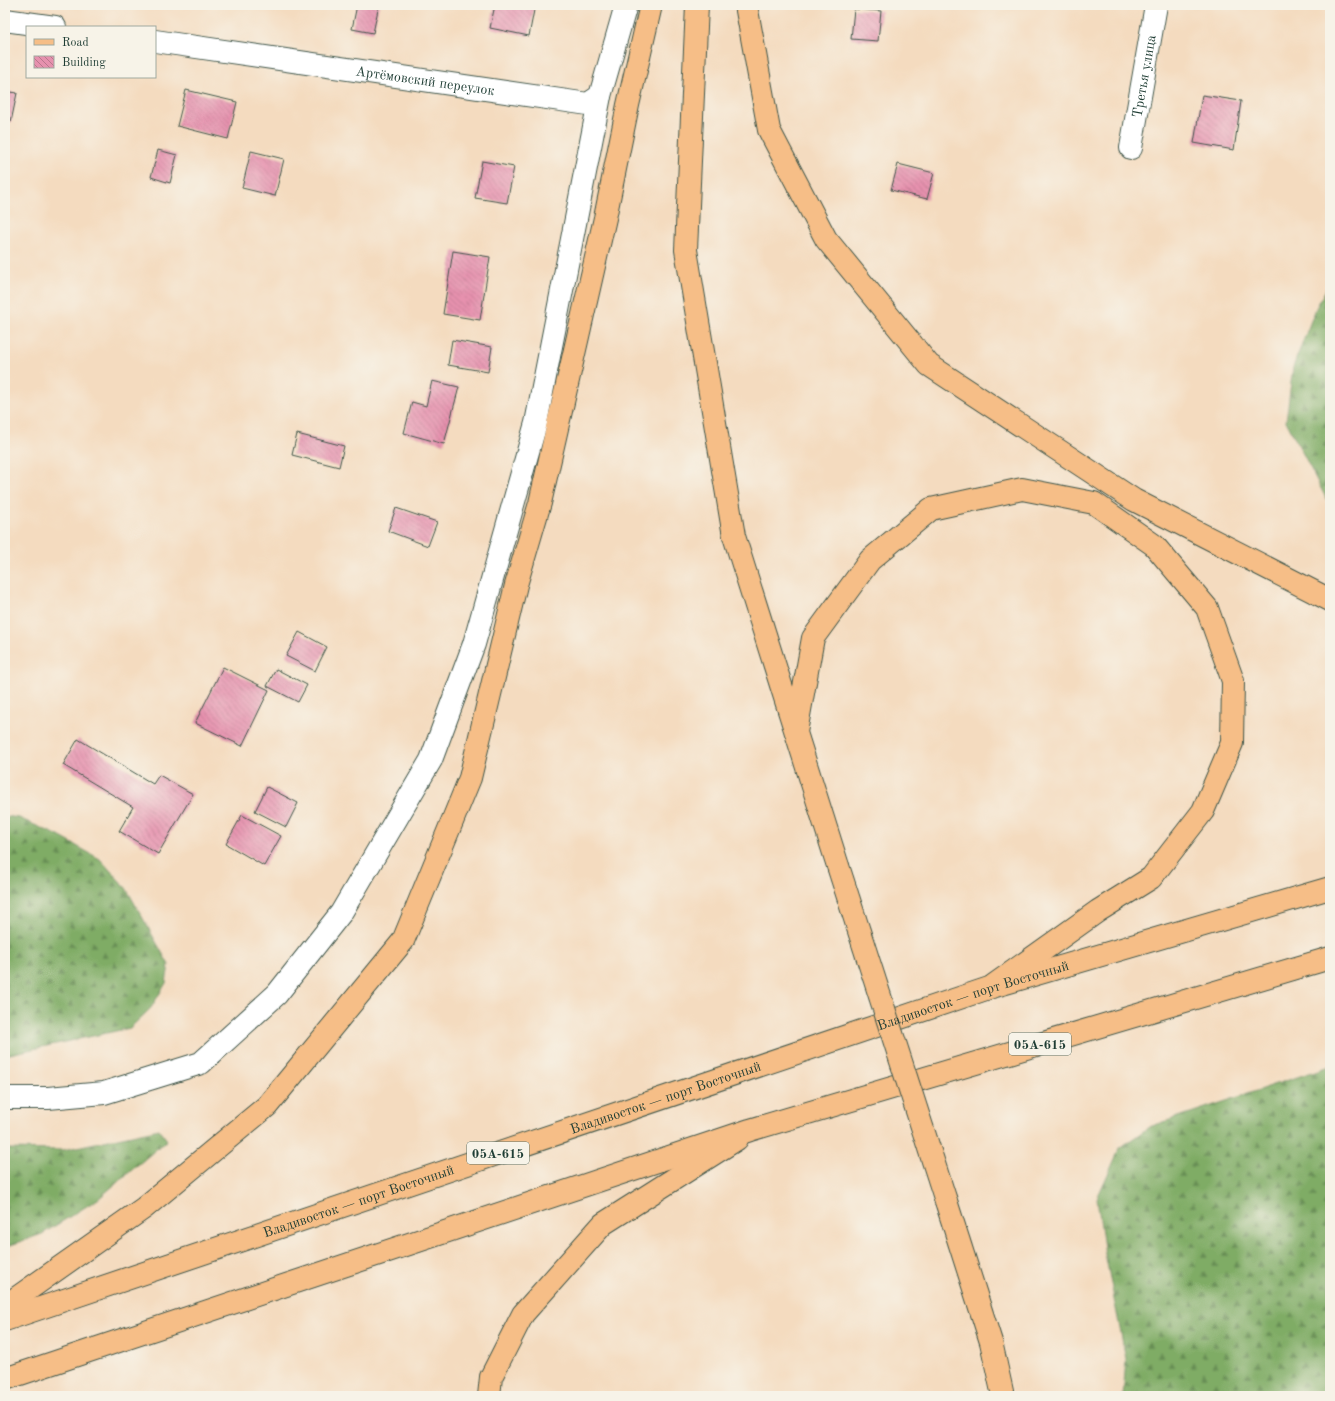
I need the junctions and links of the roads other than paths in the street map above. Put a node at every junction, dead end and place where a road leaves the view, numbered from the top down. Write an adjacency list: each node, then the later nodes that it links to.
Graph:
1 (626, 5): 9 (street)
2 (651, 5): 18 (main road)
3 (697, 5): 12 (main road)
4 (746, 5): 11 (main road)
5 (1156, 5): 10 (street, Третья улица)
6 (5, 20): 7 (street)
7 (48, 26)
8 (156, 41): 9 (street, Артёмовский переулок)
9 (600, 96): 16 (street)
10 (1132, 148)
11 (1330, 600)
12 (796, 732): 15 (main road); 22 (main road, bridge)
13 (1330, 888): 15 (main road, Владивосток — порт Восточный / 05А-615)
14 (1330, 958): 17 (main road, 05А-615)
15 (992, 987): 19 (main road, Владивосток — порт Восточный / 05А-615)
16 (5, 1098)
17 (750, 1130): 20 (main road, 05А-615); 21 (main road)
18 (5, 1306)
19 (5, 1320)
20 (5, 1379)
21 (489, 1396)
22 (1003, 1396)

